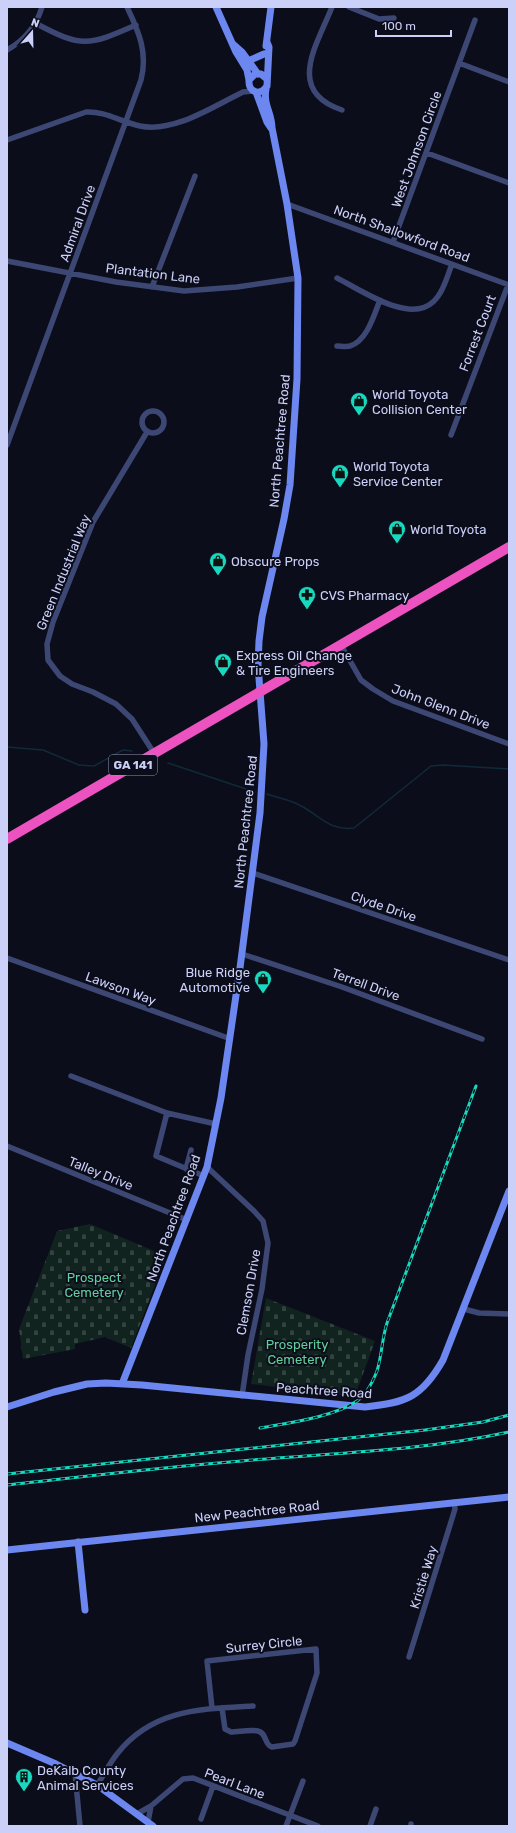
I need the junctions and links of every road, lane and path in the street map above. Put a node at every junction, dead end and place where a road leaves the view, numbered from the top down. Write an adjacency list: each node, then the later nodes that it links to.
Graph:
1 (42, 7): 9 (street)
2 (127, 7): 10 (street, Admiral Drive)
3 (216, 7): 12 (street)
4 (271, 7): 11 (street, North Peachtree Road)
5 (332, 7): 24 (street)
6 (349, 7): 7 (street)
7 (394, 18)
8 (475, 20): 16 (street, West Johnson Circle)
9 (35, 23): 10 (street); 13 (street)
10 (136, 25): 25 (street, Admiral Drive)
11 (267, 42): 14 (street, North Peachtree Road); 18 (street, North Peachtree Road)
12 (233, 44): 15 (street); 19 (street)
13 (7, 50)
14 (264, 54): 15 (street); 17 (street, North Peachtree Road)
15 (248, 61): 17 (street)
16 (459, 63): 20 (street); 28 (street, West Johnson Circle)
17 (259, 74): 18 (street); 19 (street)
18 (267, 79): 21 (street, North Peachtree Road)
19 (249, 81): 22 (street); 23 (street, North Peachtree Road)
20 (509, 82)
21 (266, 89): 23 (street); 26 (street, North Peachtree Road)
22 (243, 92): 23 (street); 25 (street)
23 (254, 92): 26 (street, North Peachtree Road)
24 (342, 110)
25 (126, 121): 27 (street); 35 (street, Admiral Drive)
26 (272, 128): 31 (street, North Peachtree Road)
27 (7, 140)
28 (427, 153): 30 (street); 32 (street, West Johnson Circle)
29 (194, 176): 39 (street)
30 (509, 183)
31 (287, 204): 32 (street, North Shallowford Road); 36 (street, North Peachtree Road)
32 (393, 242): 34 (street, North Shallowford Road)
33 (7, 261): 35 (street, Plantation Lane)
34 (452, 264): 38 (street, North Shallowford Road); 40 (street)
35 (70, 273): 39 (street, Plantation Lane); 44 (street, Admiral Drive)
36 (298, 278): 39 (street, Plantation Lane); 47 (street, North Peachtree Road)
37 (337, 278): 40 (street)
38 (508, 285): 43 (street, Forrest Court)
39 (152, 287)
40 (380, 300): 41 (street)
41 (337, 346)
42 (147, 432): 42 (street); 49 (street, Green Industrial Way)
43 (451, 435)
44 (7, 445)
45 (509, 547): 46 (highway, GA 141)
46 (341, 644): 47 (highway, GA 141); 48 (street, John Glenn Drive)
47 (260, 692): 49 (highway, GA 141); 51 (street, North Peachtree Road)
48 (509, 744)
49 (154, 752): 50 (highway, GA 141)
50 (7, 839)
51 (252, 872): 52 (street, North Peachtree Road); 54 (street, Clyde Drive)
52 (242, 954): 55 (street, North Peachtree Road); 56 (street, Terrell Drive)
53 (7, 958): 55 (street, Lawson Way)
54 (509, 960)
55 (228, 1038): 59 (street, North Peachtree Road)
56 (482, 1039)
57 (71, 1076): 58 (street)
58 (167, 1112): 59 (street); 63 (street)
59 (216, 1124): 62 (street, North Peachtree Road)
60 (7, 1146): 66 (street, Talley Drive)
61 (191, 1150): 63 (street)
62 (207, 1167): 64 (street, North Peachtree Road); 70 (street, Clemson Drive)
63 (186, 1169): 64 (street)
64 (204, 1176): 66 (street, North Peachtree Road)
65 (509, 1191): 67 (street, Peachtree Road)
66 (187, 1220): 69 (street, North Peachtree Road)
67 (464, 1308): 68 (street); 70 (street, Peachtree Road)
68 (509, 1314)
69 (122, 1384): 70 (street, Peachtree Road); 71 (street, Peachtree Road)
70 (242, 1396)
71 (7, 1407)
72 (509, 1497): 73 (street, New Peachtree Road)
73 (454, 1502): 74 (street, New Peachtree Road); 77 (street, Kristie Way)
74 (78, 1542): 75 (street, New Peachtree Road); 76 (street)
75 (7, 1550)
76 (85, 1610)
77 (410, 1657)
78 (253, 1706): 80 (street)
79 (212, 1708): 80 (street); 80 (street, Surrey Circle); 84 (street)
80 (222, 1708)
81 (7, 1743): 82 (street)
82 (75, 1773): 84 (street); 92 (street)
83 (303, 1781): 89 (street)
84 (97, 1785): 88 (street)
85 (214, 1786): 86 (street, Pearl Lane); 89 (street, Pearl Lane); 90 (street)
86 (151, 1806): 88 (street, Pearl Lane); 91 (street)
87 (376, 1809): 95 (street)
88 (137, 1814): 91 (street)
89 (290, 1816): 93 (street); 94 (street, Pearl Lane)
90 (201, 1819)
91 (151, 1824)
92 (80, 1826)
93 (286, 1826)
94 (318, 1826)
95 (370, 1826)

